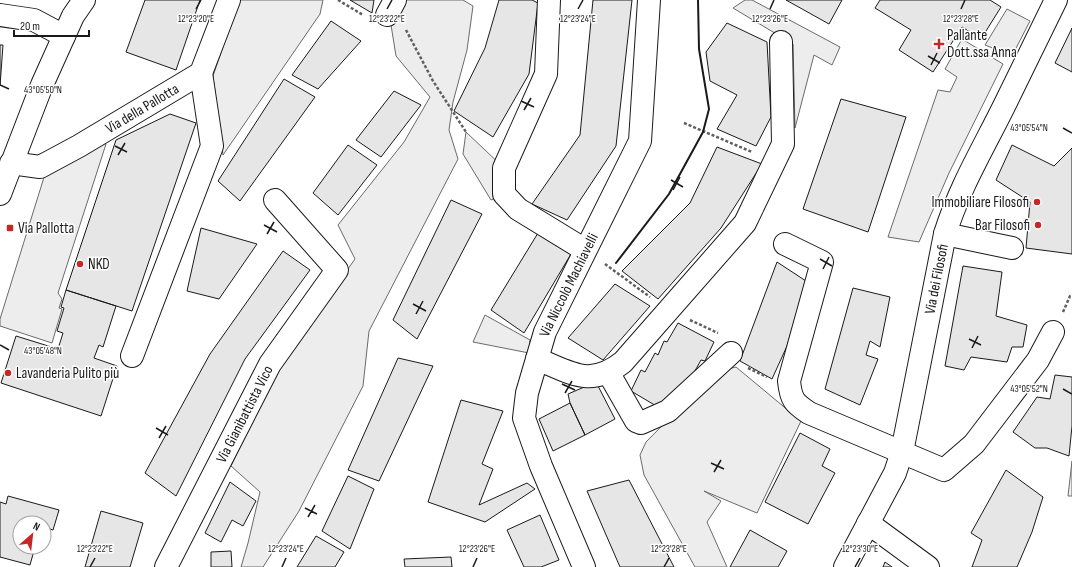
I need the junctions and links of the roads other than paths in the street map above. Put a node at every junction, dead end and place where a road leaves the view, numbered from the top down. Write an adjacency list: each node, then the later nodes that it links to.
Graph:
1 (229, 0): 9 (street)
2 (549, 0): 16 (street)
3 (649, 0): 16 (street, Via Niccolò Machiavelli)
4 (1056, 0): 13 (street, Via dei Filosofi)
5 (78, 5): 7 (street)
6 (0, 15): 7 (street)
7 (64, 36): 10 (street)
8 (781, 42): 21 (street)
9 (201, 73): 10 (street, Via della Pallotta); 19 (street)
10 (11, 163): 11 (street)
11 (0, 194)
12 (275, 200): 24 (street, Via Gianibattista Vico)
13 (945, 234): 15 (street); 22 (street, Via dei Filosofi)
14 (785, 244): 22 (street)
15 (1012, 248)
16 (586, 250): 20 (street, Via Niccolò Machiavelli)
17 (1053, 332): 22 (street)
18 (731, 353): 21 (street)
19 (132, 356)
20 (537, 359): 21 (street); 25 (street, Via Niccolò Machiavelli)
21 (608, 372)
22 (902, 452): 23 (street, Via dei Filosofi)
23 (868, 523): 26 (street, Via dei Filosofi); 27 (street)
24 (166, 567)
25 (584, 567)
26 (845, 567)
27 (928, 567)

